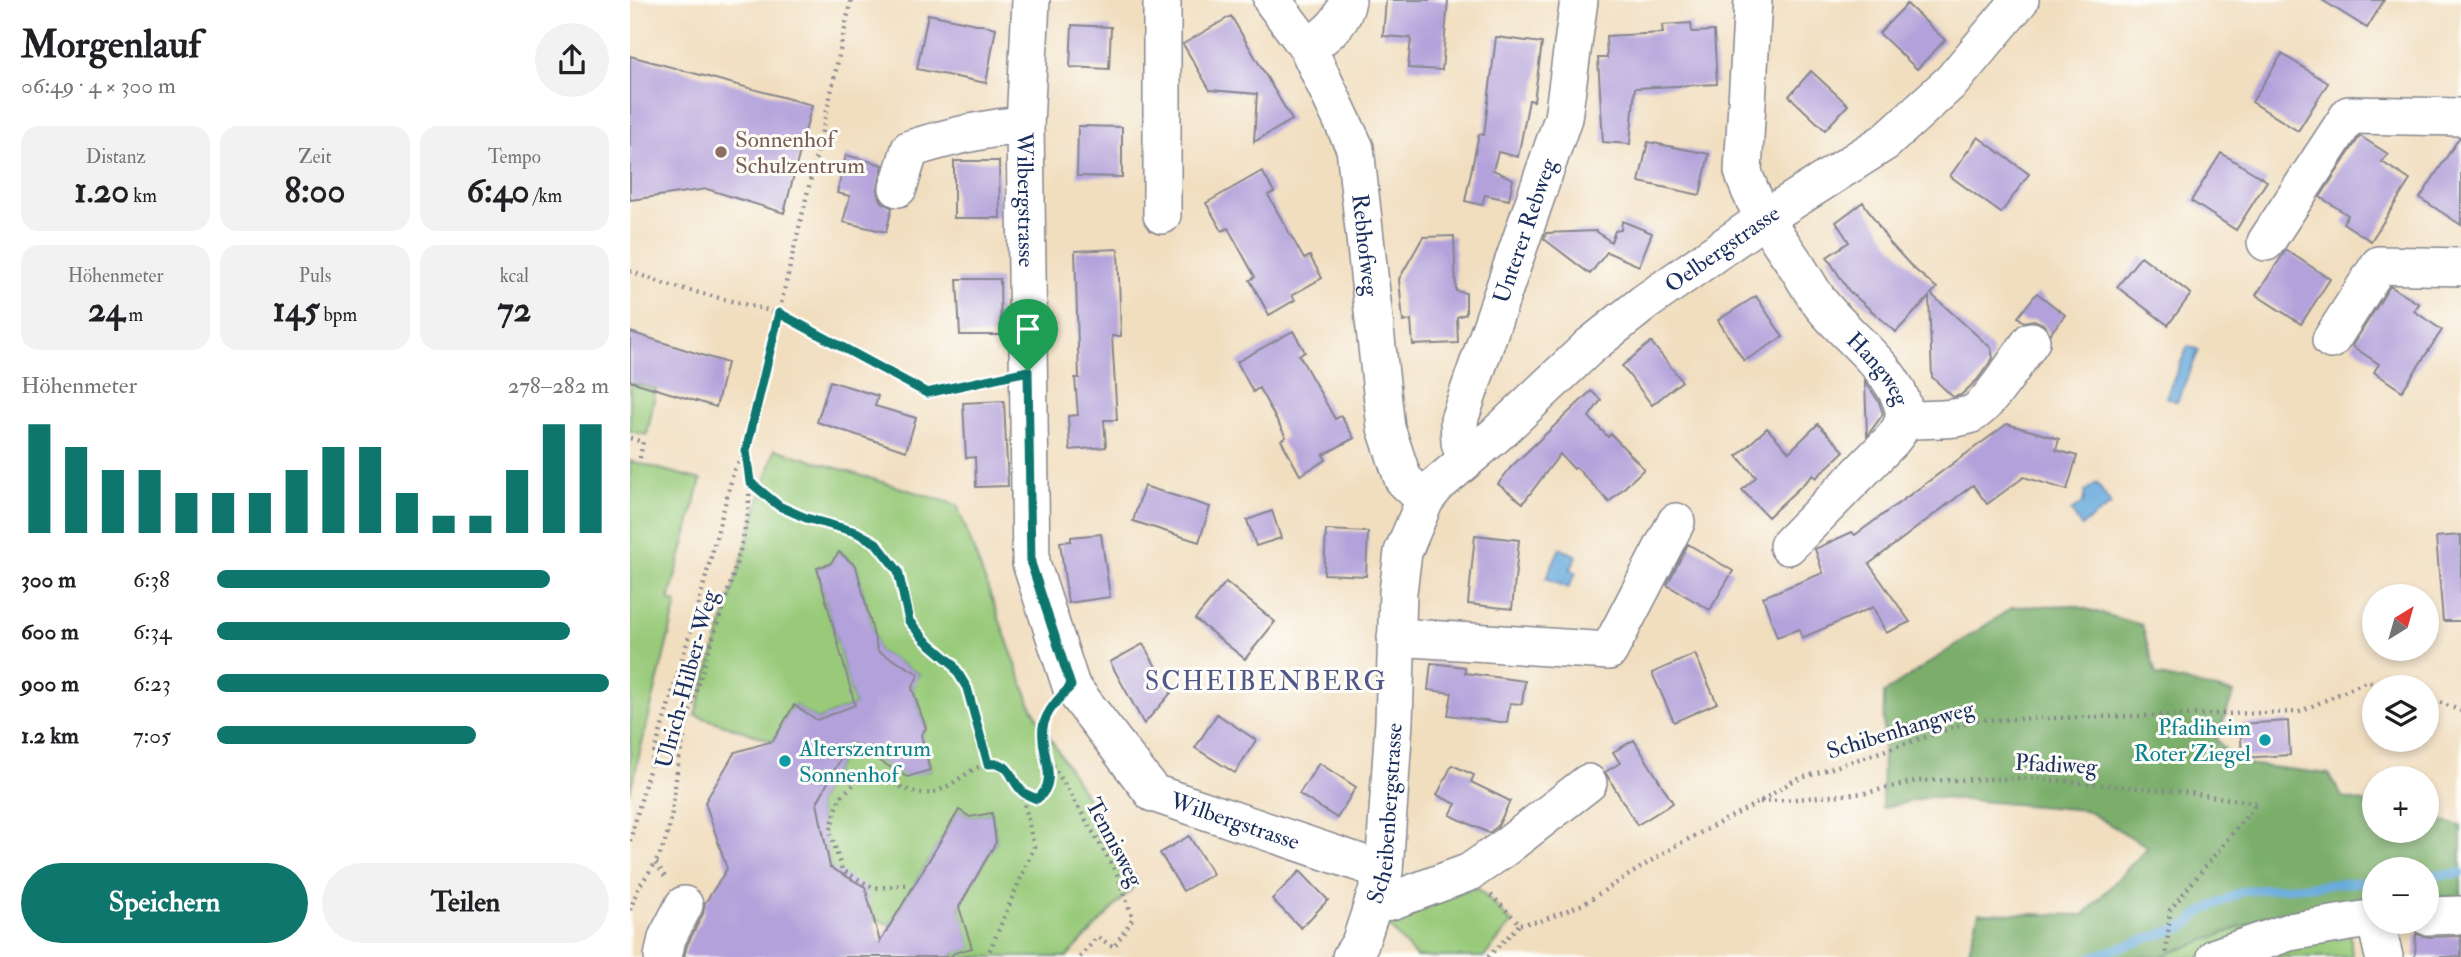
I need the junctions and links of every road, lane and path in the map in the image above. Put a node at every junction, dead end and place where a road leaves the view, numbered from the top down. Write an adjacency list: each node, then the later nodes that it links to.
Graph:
1 (851, 0): 18 (path, Ulrich-Hilber-Weg)
2 (1031, 0): 11 (street, Wilbergstrasse)
3 (1163, 0): 13 (street)
4 (1272, 0): 9 (street, Rebhofweg)
5 (1347, 0): 9 (street)
6 (1579, 0): 25 (street, Unterer Rebweg)
7 (1753, 0): 14 (street, Hangweg)
8 (2020, 0): 14 (street, Oelbergstrasse)
9 (1308, 48): 28 (street, Rebhofweg)
10 (2461, 117): 15 (street)
11 (1025, 125): 12 (street); 21 (street, Wilbergstrasse)
12 (898, 188)
13 (1162, 215)
14 (1765, 218): 22 (street, Hangweg); 25 (street, Oelbergstrasse)
15 (2266, 242)
16 (2461, 267): 19 (street)
17 (630, 271): 18 (path)
18 (779, 313): 21 (path); 24 (path, Ulrich-Hilber-Weg)
19 (2331, 340)
20 (2031, 341): 22 (street)
21 (1028, 371): 33 (street, Wilbergstrasse)
22 (1904, 421): 30 (street, Hangweg)
23 (630, 438): 26 (path)
24 (746, 451): 27 (path, Ulrich-Hilber-Weg); 41 (path, Ulrich-Hilber-Weg)
25 (1465, 459): 28 (street, Oelbergstrasse)
26 (639, 463)
27 (750, 482): 37 (path); 45 (path, Ulrich-Hilber-Weg)
28 (1425, 500): 31 (street, Scheibenbergstrasse)
29 (1676, 522): 31 (street)
30 (1788, 546)
31 (1396, 637): 43 (street, Scheibenbergstrasse)
32 (2362, 684): 40 (path, Schibenhangweg)
33 (1071, 686): 36 (path); 43 (street, Wilbergstrasse)
34 (2439, 702): 35 (path)
35 (2461, 711)
36 (1044, 749): 39 (path); 53 (path, Tennisweg)
37 (988, 764): 39 (path); 42 (path)
38 (1587, 783): 43 (street)
39 (1022, 791): 52 (path)
40 (1759, 802): 50 (path, Pfadiweg); 55 (path, Schibenhangweg)
41 (630, 841)
42 (906, 885)
43 (1378, 887): 54 (street, Scheibenbergstrasse)
44 (684, 905): 51 (street)
45 (630, 910)
46 (2461, 915): 47 (street)
47 (2439, 916)
48 (2362, 922): 56 (street)
49 (2378, 934): 57 (street)
50 (2166, 955)
51 (663, 957)
52 (987, 957)
53 (1080, 957)
54 (1351, 957)
55 (1488, 957)
56 (2216, 957)
57 (2384, 957)

